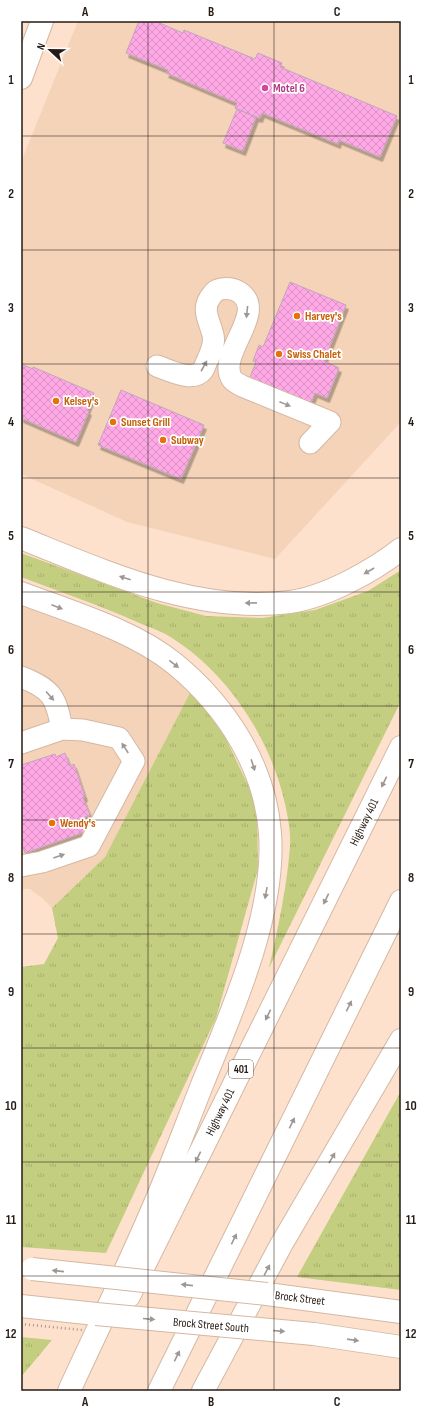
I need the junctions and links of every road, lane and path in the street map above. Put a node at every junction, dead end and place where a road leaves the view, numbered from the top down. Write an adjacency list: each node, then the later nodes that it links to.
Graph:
1 (42, 21): 2 (main road)
2 (21, 78)
3 (157, 366): 4 (lane, one-way to 4)
4 (310, 443)
5 (21, 538): 6 (main road, one-way to 5)
6 (401, 549)
7 (21, 593): 19 (main road, one-way to 19)
8 (21, 677): 9 (lane, one-way to 9)
9 (62, 729): 10 (lane); 12 (lane, one-way to 9)
10 (21, 743)
11 (401, 747): 20 (main road, Highway 401 / 401, one-way to 20)
12 (21, 866)
13 (401, 901): 21 (main road, one-way to 13)
14 (401, 1040): 22 (main road, one-way to 14)
15 (27, 1268): 17 (main road, Brock Street, one-way to 15, bridge)
16 (21, 1306): 18 (main road, Brock Street South, one-way to 18, bridge)
17 (401, 1312)
18 (401, 1347)
19 (69, 1391)
20 (82, 1391)
21 (160, 1391)
22 (203, 1391)

